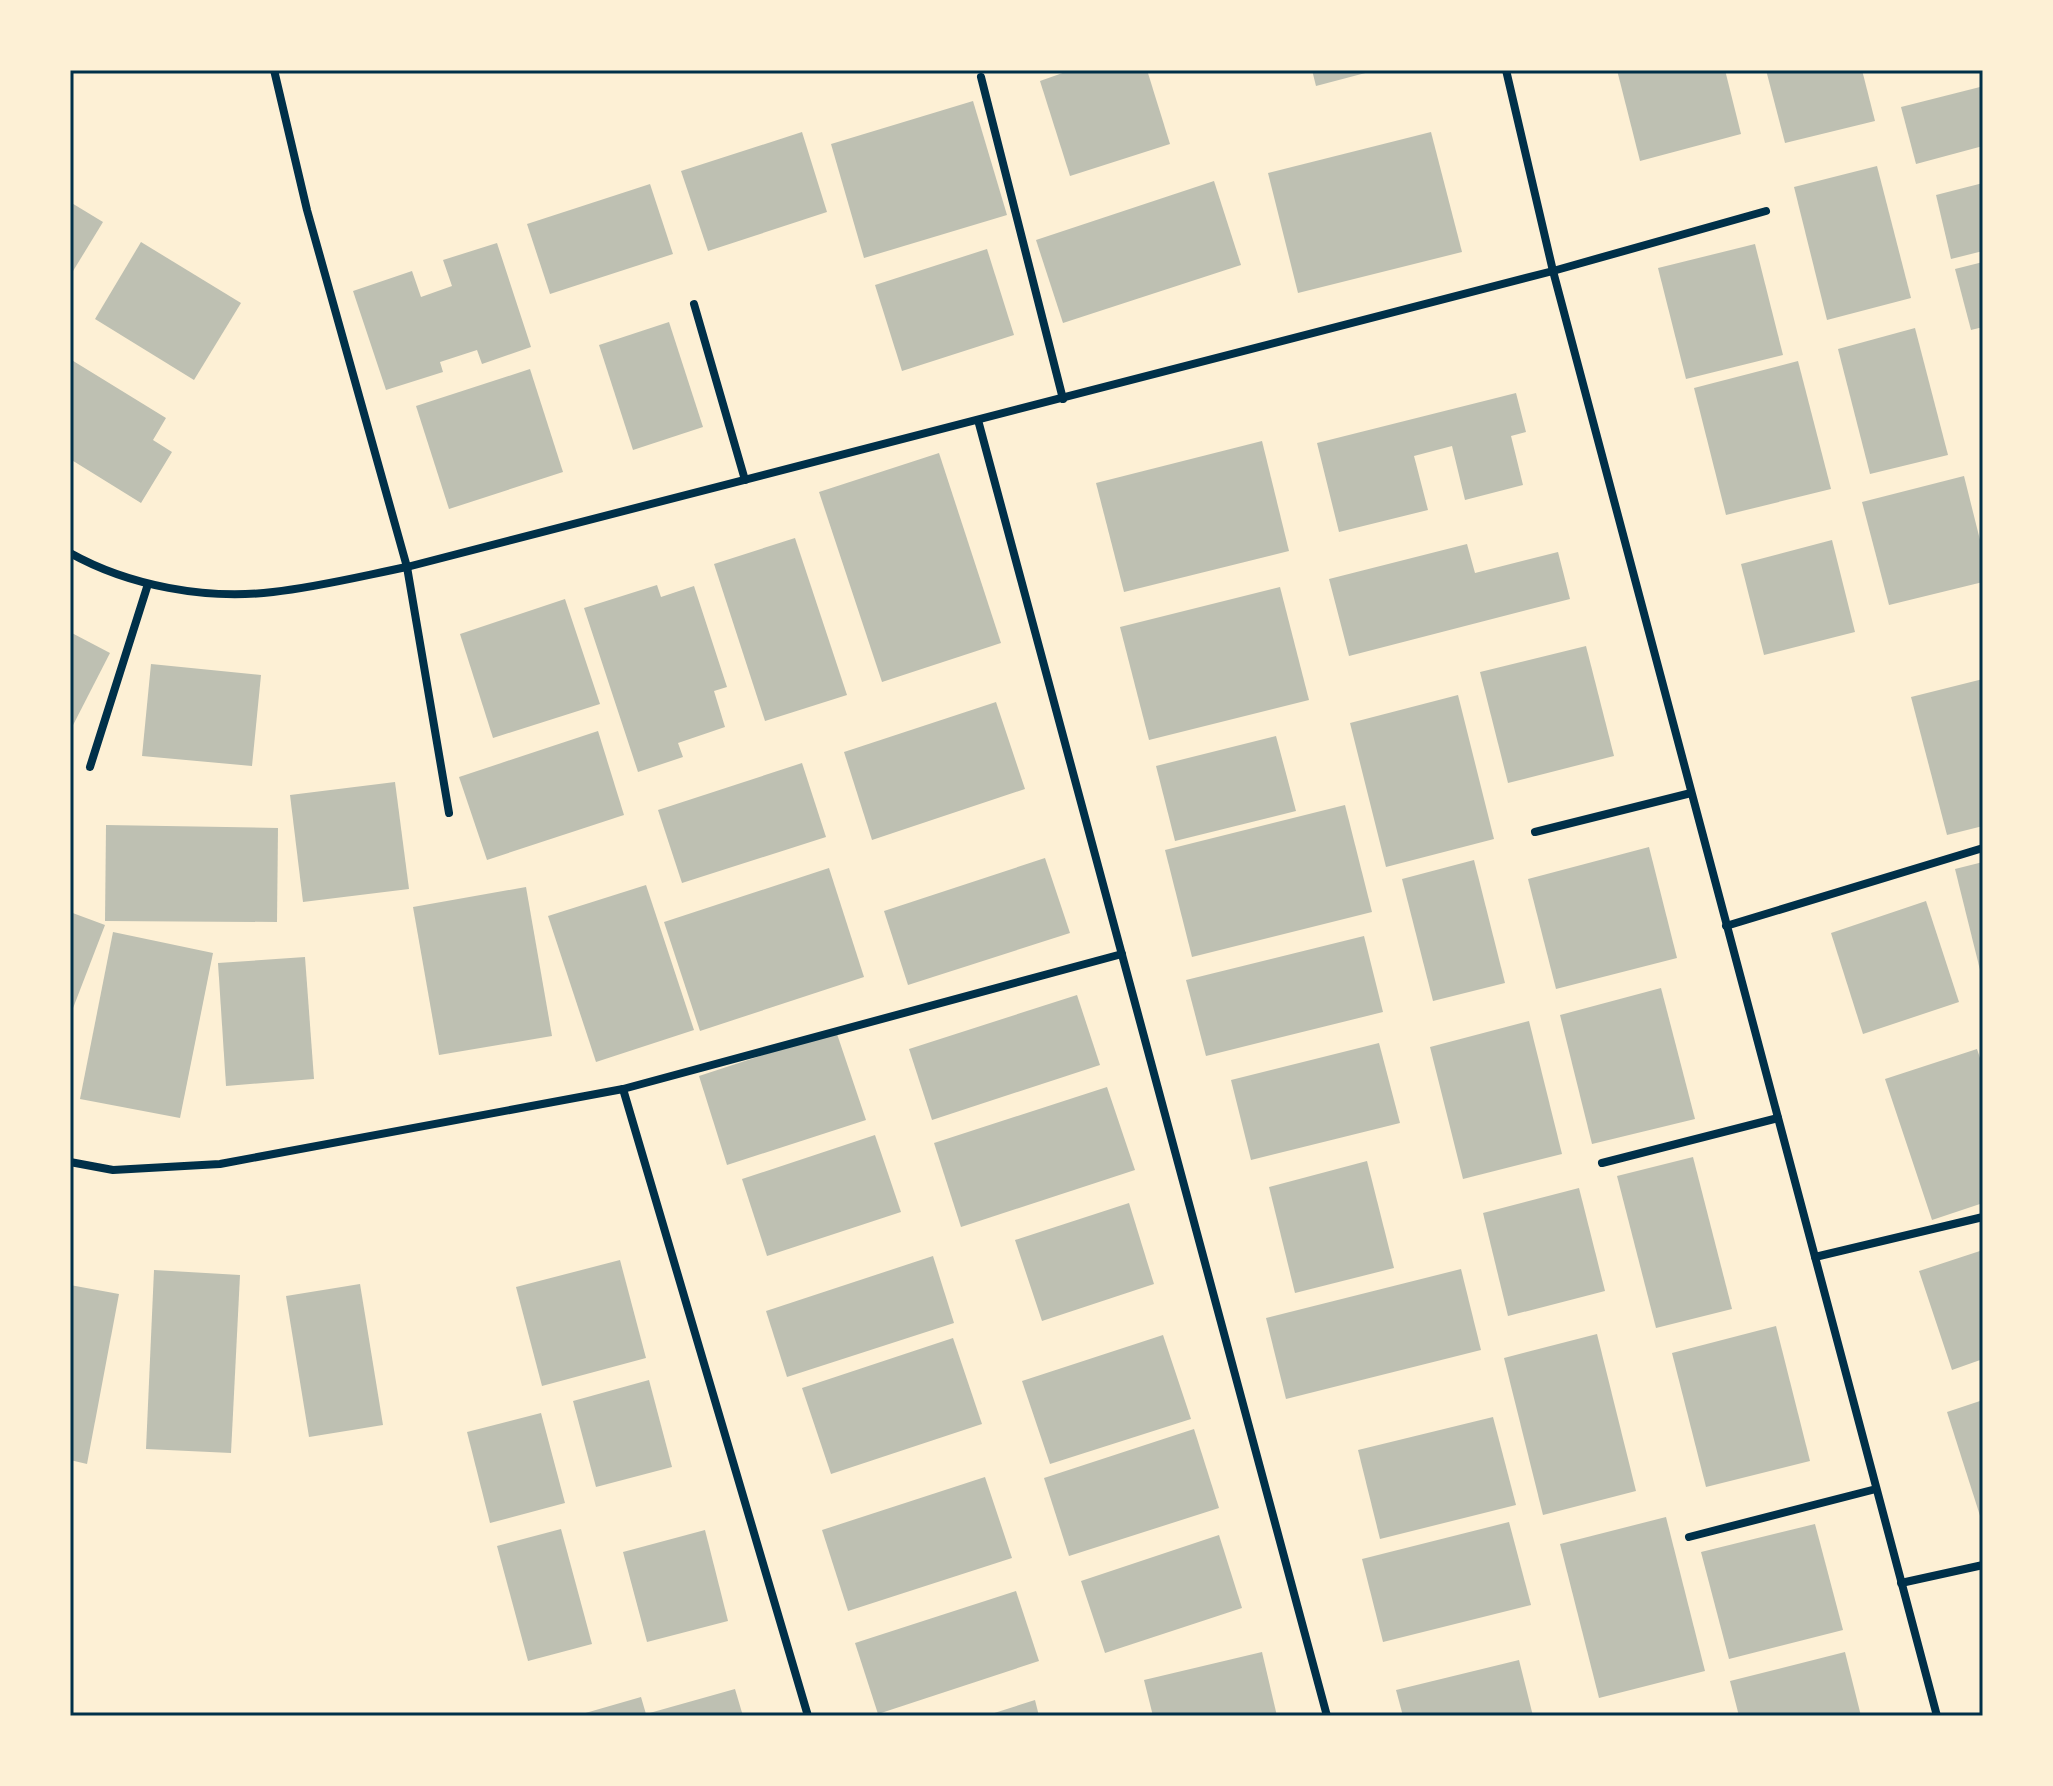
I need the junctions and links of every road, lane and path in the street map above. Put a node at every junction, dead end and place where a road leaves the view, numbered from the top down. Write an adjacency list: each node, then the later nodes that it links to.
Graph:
1 (274, 70): 11 (street)
2 (1506, 70): 5 (street)
3 (981, 77): 7 (street)
4 (1766, 211): 5 (street)
5 (1553, 271): 7 (street); 14 (street)
6 (694, 304): 9 (street)
7 (1063, 399): 8 (street)
8 (978, 420): 9 (street); 19 (street)
9 (745, 480): 11 (street)
10 (70, 553): 12 (street)
11 (407, 567): 12 (street); 15 (street)
12 (148, 584): 13 (street)
13 (90, 767)
14 (1691, 793): 16 (street); 18 (street)
15 (449, 813)
16 (1535, 832)
17 (1983, 848): 18 (street)
18 (1726, 926): 21 (street)
19 (1122, 954): 20 (street); 31 (street)
20 (623, 1089): 22 (street); 30 (street)
21 (1778, 1118): 23 (street); 25 (street)
22 (70, 1162)
23 (1602, 1163)
24 (1983, 1217): 25 (street)
25 (1815, 1257): 26 (street)
26 (1876, 1489): 27 (street); 29 (street)
27 (1689, 1537)
28 (1983, 1565): 29 (street)
29 (1901, 1583): 32 (street)
30 (808, 1716)
31 (1327, 1716)
32 (1937, 1716)

